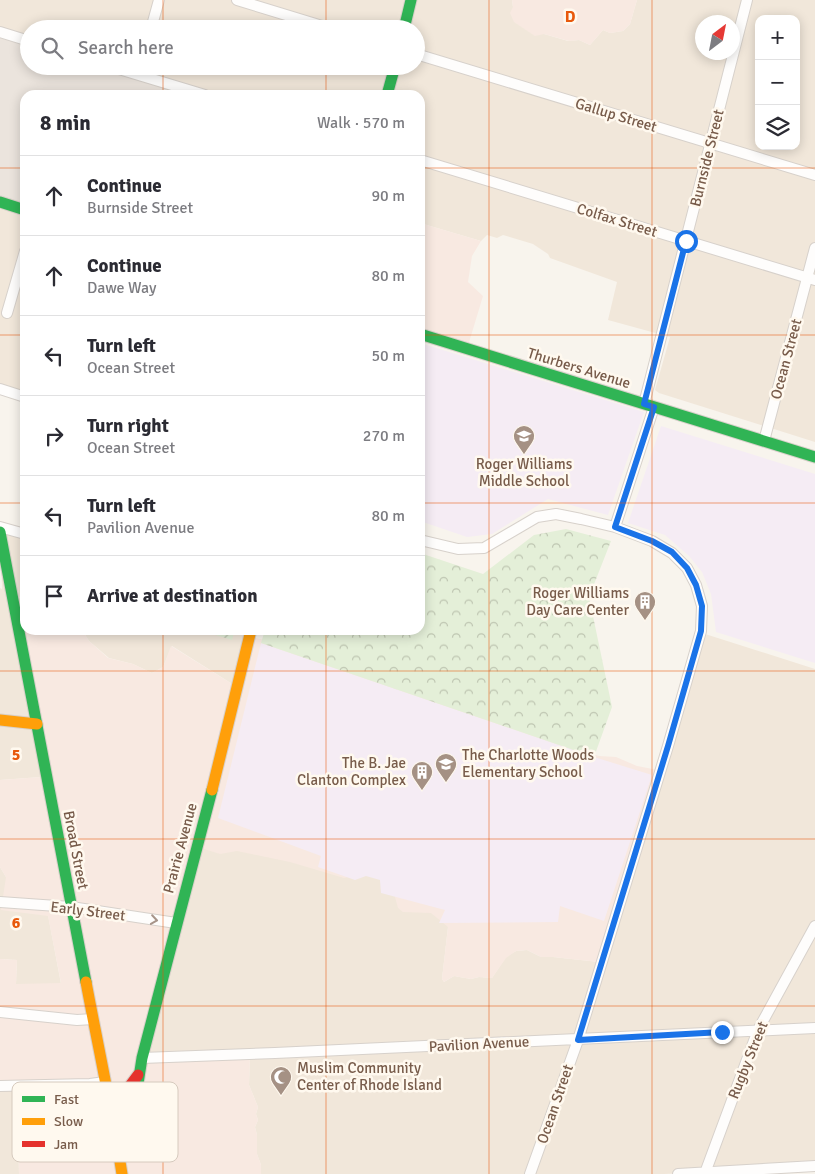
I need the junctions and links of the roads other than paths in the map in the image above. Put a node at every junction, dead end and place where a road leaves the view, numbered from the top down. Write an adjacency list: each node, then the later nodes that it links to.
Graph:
1 (159, 0): 5 (street)
2 (237, 0): 6 (street)
3 (411, 0): 7 (main road)
4 (747, 0): 15 (street, Burnside Street)
5 (153, 20)
6 (303, 20)
7 (406, 20)
8 (0, 32): 9 (street)
9 (20, 38)
10 (425, 57): 15 (street, Gallup Street)
11 (151, 75): 13 (street)
12 (393, 75): 14 (main road)
13 (191, 90)
14 (388, 90)
15 (710, 144): 17 (street, Gallup Street); 20 (street, Burnside Street)
16 (425, 162): 20 (street, Colfax Street)
17 (815, 175)
18 (0, 202): 19 (main road)
19 (20, 208)
20 (686, 241): 23 (street, Colfax Street); 28 (street, Burnside Street)
21 (815, 248): 23 (street, Ocean Street)
22 (20, 268): 24 (street)
23 (811, 279): 29 (street, Ocean Street)
24 (7, 313)
25 (425, 336): 28 (main road, Thurbers Avenue)
26 (0, 389): 27 (street)
27 (20, 395)
28 (649, 405): 29 (main road, Thurbers Avenue); 32 (street, Burnside Street)
29 (764, 441): 30 (main road, Thurbers Avenue)
30 (815, 457)
31 (0, 526): 34 (street)
32 (615, 527): 35 (street, Ocean Street); 48 (street, Ocean Street)
33 (0, 532): 36 (main road, Broad Street)
34 (20, 532)
35 (425, 541)
36 (4, 579): 39 (main road, Broad Street)
37 (249, 635): 42 (main road, Prairie Avenue)
38 (0, 720): 39 (main road)
39 (37, 724): 41 (main road, Broad Street)
40 (0, 902): 41 (street, Early Street)
41 (71, 907): 42 (street, Early Street, one-way to 42); 45 (main road, Broad Street)
42 (176, 923): 49 (main road, Prairie Avenue)
43 (815, 926): 47 (street, Rugby Street)
44 (0, 1012): 45 (street)
45 (93, 1018): 51 (main road, Broad Street)
46 (815, 1028): 47 (street, Pavilion Avenue)
47 (758, 1030): 48 (street, Pavilion Avenue); 55 (street, Rugby Street)
48 (578, 1040): 49 (street, Pavilion Avenue); 56 (street, Ocean Street)
49 (142, 1058): 50 (main road, Prairie Avenue)
50 (138, 1074): 52 (main road, Prairie Avenue); 53 (main road, Prairie Avenue)
51 (105, 1082)
52 (132, 1082)
53 (137, 1082)
54 (815, 1166): 55 (street)
55 (705, 1173): 57 (street)
56 (530, 1174)
57 (678, 1174)

